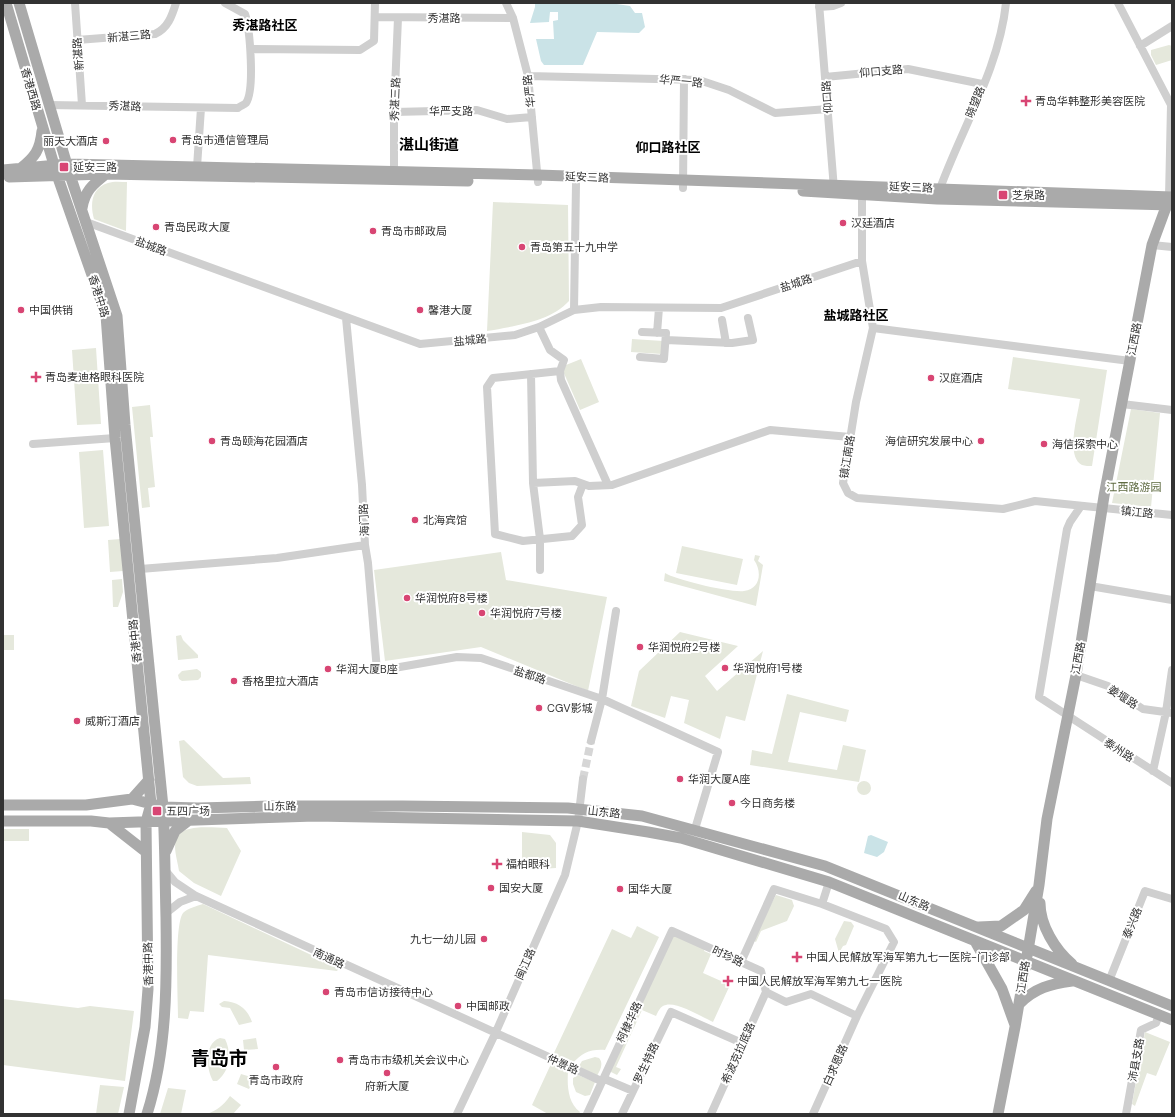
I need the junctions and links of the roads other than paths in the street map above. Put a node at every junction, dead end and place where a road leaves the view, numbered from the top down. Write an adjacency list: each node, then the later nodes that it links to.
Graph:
1 (6, 3): 28 (main road, 香港西路)
2 (19, 3): 22 (main road, 香港西路)
3 (74, 3): 15 (street, 新湛路)
4 (176, 3): 15 (street, 新湛三路)
5 (225, 3): 17 (street, 秀湛路)
6 (841, 3): 10 (street)
7 (1006, 3): 21 (street, 晓望路)
8 (1118, 3): 16 (street)
9 (509, 4): 13 (street, 华严路)
10 (819, 5): 19 (street, 仰口路)
11 (375, 10): 12 (street, 秀湛路); 17 (street)
12 (398, 18): 13 (street, 秀湛路); 26 (street, 秀湛三路)
13 (513, 18): 18 (street, 华严路)
14 (1172, 26): 16 (street)
15 (77, 40): 23 (street, 新湛路)
16 (1140, 46): 43 (street)
17 (251, 49): 24 (street, 秀湛路)
18 (528, 76): 20 (street, 华严一路); 27 (street, 华严路)
19 (826, 77): 21 (street, 仰口支路); 25 (street, 仰口路)
20 (684, 80): 25 (street, 华严一路); 39 (street)
21 (982, 84): 42 (street, 晓望路)
22 (49, 105): 23 (street, 秀湛路); 31 (main road, 香港西路)
23 (82, 105): 24 (street, 秀湛路)
24 (201, 108): 29 (street)
25 (828, 109): 40 (street, 仰口路)
26 (394, 112): 27 (street, 华严支路); 35 (street, 秀湛三路)
27 (532, 117): 37 (street, 华严路)
28 (42, 128): 30 (main road); 33 (main road, 香港西路)
29 (197, 167): 31 (main road, 延安三路); 35 (main road, 延安三路)
30 (20, 169): 32 (main road, 延安三路); 33 (main road, 延安三路)
31 (69, 169): 33 (main road, 延安三路); 34 (main road, 延安三路); 44 (main road, 香港中路)
32 (3, 170)
33 (55, 170): 36 (main road, 延安三路); 67 (main road, 香港中路)
34 (106, 174): 35 (main road, 延安三路); 44 (main road)
35 (394, 176): 37 (main road, 延安三路)
36 (3, 177)
37 (538, 179): 38 (main road, 延安三路); 39 (main road, 延安三路)
38 (576, 184): 39 (main road, 延安三路); 50 (street)
39 (683, 184): 40 (main road, 延安三路)
40 (834, 188): 41 (main road, 延安三路)
41 (862, 190): 42 (main road, 延安三路); 48 (street, 镇江南路)
42 (938, 194): 43 (main road, 延安三路)
43 (1170, 201): 46 (main road, 江西路)
44 (82, 211): 45 (main road, 香港中路)
45 (86, 222): 51 (street, 盐城路); 77 (main road, 香港中路)
46 (1152, 245): 47 (street); 61 (main road, 江西路)
47 (1172, 247)
48 (862, 261): 49 (street, 盐城路); 55 (street, 镇江南路)
49 (659, 308): 50 (street, 盐城路); 57 (street)
50 (574, 310): 54 (street, 盐城路)
51 (346, 318): 54 (street, 盐城路); 76 (street, 海门路)
52 (748, 318): 59 (street)
53 (722, 320): 59 (street)
54 (538, 327): 62 (street)
55 (873, 328): 61 (street); 66 (street, 镇江南路)
56 (642, 332): 57 (street)
57 (657, 333): 58 (street)
58 (666, 340): 59 (street); 60 (street)
59 (726, 343)
60 (640, 357)
61 (1130, 360): 64 (main road, 江西路)
62 (560, 371): 63 (street); 71 (street)
63 (531, 374): 69 (street); 75 (street)
64 (1122, 404): 65 (street); 73 (main road, 江西路)
65 (1172, 410)
66 (850, 437): 71 (street); 72 (street, 镇江南路)
67 (115, 438): 68 (street); 90 (main road, 香港中路)
68 (33, 444)
69 (533, 483): 70 (street); 75 (street)
70 (583, 484): 71 (street); 75 (street)
71 (608, 485)
72 (1081, 506): 73 (street, 镇江南路); 86 (street, 泰州路)
73 (1102, 508): 74 (street, 镇江路); 79 (main road, 江西路)
74 (1172, 515)
75 (540, 539): 78 (street)
76 (365, 545): 77 (street, 海门路); 84 (street, 盐都路)
77 (140, 570): 95 (main road, 香港中路)
78 (540, 570)
79 (1090, 586): 80 (street); 83 (main road, 江西路)
80 (1172, 600)
81 (616, 611): 84 (street)
82 (1172, 670): 85 (street)
83 (1076, 675): 85 (street, 姜堰路); 86 (main road, 江西路)
84 (602, 700): 87 (street); 103 (street, 盐都路)
85 (1169, 712): 88 (street)
86 (1067, 714): 88 (street, 泰州路); 108 (main road, 江西路)
87 (591, 742)
88 (1153, 771): 91 (street, 泰州路)
89 (583, 779): 96 (street, 闽江路)
90 (149, 780): 92 (main road); 93 (main road, 香港中路)
91 (1172, 783)
92 (132, 799): 93 (main road, 山东路); 94 (main road, 山东路)
93 (150, 804): 95 (main road, 山东路); 101 (main road, 香港中路)
94 (3, 805)
95 (163, 807): 96 (main road, 山东路); 98 (main road, 香港中路)
96 (578, 809): 100 (street, 闽江路); 103 (main road, 山东路)
97 (3, 821): 102 (main road, 山东路)
98 (164, 821): 99 (main road, 山东路); 101 (main road, 山东路); 105 (main road, 香港中路)
99 (188, 821): 100 (main road, 山东路); 105 (main road)
100 (578, 821): 107 (main road, 山东路); 129 (street, 闽江路)
101 (146, 822): 102 (main road, 山东路); 104 (main road, 香港中路)
102 (109, 823): 104 (main road)
103 (695, 829): 113 (main road, 山东路)
104 (146, 852): 133 (main road, 香港中路)
105 (165, 853): 106 (main road, 香港中路)
106 (165, 870): 109 (street, 南通路); 112 (main road, 香港中路)
107 (829, 882): 111 (street); 115 (main road, 山东路)
108 (1039, 885): 113 (main road); 116 (main road, 江西路); 119 (main road)
109 (196, 896): 112 (street); 129 (street, 南通路)
110 (1172, 899): 121 (street, 泰兴路)
111 (822, 904): 118 (street); 126 (street, 白求恩路)
112 (166, 912): 134 (main road, 香港中路)
113 (975, 927): 116 (main road, 山东路)
114 (672, 930): 118 (street, 时珍路); 131 (street, 柯棣华路)
115 (975, 941): 117 (main road, 山东路); 128 (main road)
116 (1028, 949): 117 (main road, 江西路); 119 (main road, 山东路)
117 (1026, 961): 120 (main road, 山东路); 123 (main road, 江西路)
118 (741, 962): 122 (street, 时珍路)
119 (1080, 970): 121 (main road, 山东路)
120 (1073, 981): 123 (main road); 125 (main road, 山东路)
121 (1109, 981): 124 (main road, 山东路)
122 (766, 992): 126 (street); 130 (street, 希波克拉底路)
123 (1019, 1004): 128 (main road, 江西路)
124 (1172, 1006)
125 (1159, 1015): 127 (main road, 山东路); 141 (street, 沛县支路)
126 (857, 1016): 139 (street, 白求恩路)
127 (1172, 1020)
128 (1016, 1027): 140 (main road, 江西路)
129 (495, 1034): 131 (street, 仲景路); 135 (street, 闽江路)
130 (742, 1042): 132 (street, 罗生特路); 138 (street, 希波克拉底路)
131 (603, 1080): 132 (street, 仲景路); 136 (street, 柯棣华路)
132 (633, 1092): 137 (street, 罗生特路)
133 (129, 1114)
134 (147, 1114)
135 (457, 1114)
136 (587, 1114)
137 (622, 1114)
138 (711, 1114)
139 (813, 1114)
140 (998, 1114)
141 (1126, 1114)

